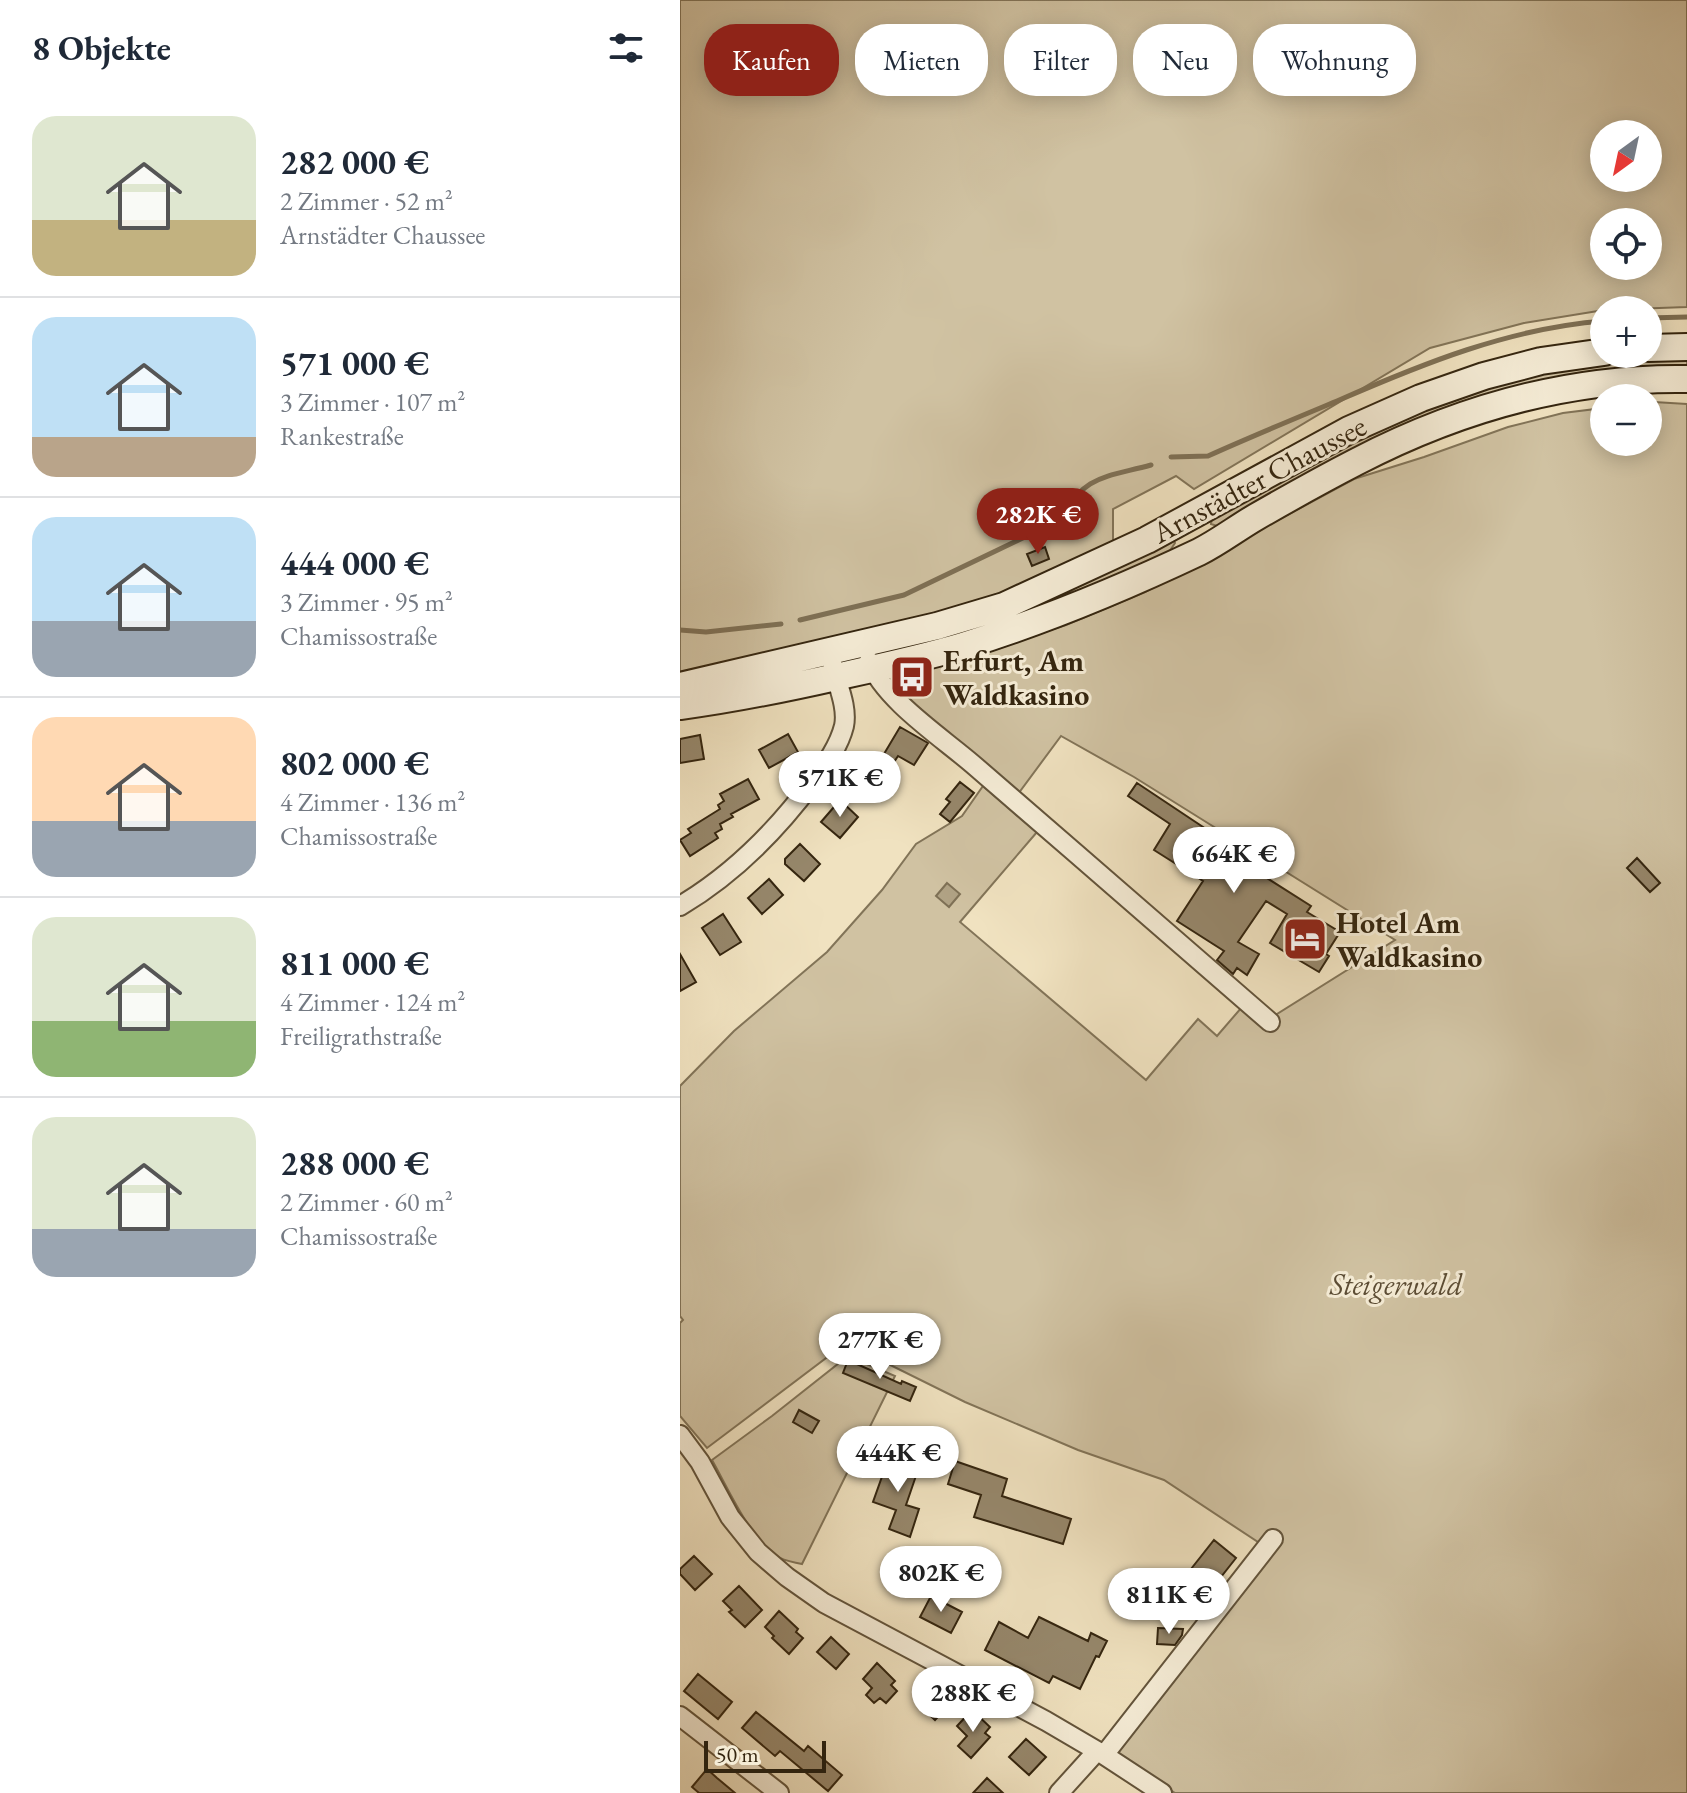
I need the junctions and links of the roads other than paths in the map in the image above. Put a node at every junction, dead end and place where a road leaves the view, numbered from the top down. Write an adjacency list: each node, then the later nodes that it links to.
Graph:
1 (1687, 347): 2 (main road)
2 (1662, 348)
3 (1590, 354): 5 (main road, Arnstädter Chaussee)
4 (1687, 379): 7 (main road, Arnstädter Chaussee)
5 (861, 643): 6 (main road, Arnstädter Chaussee); 7 (street)
6 (829, 650): 8 (street); 9 (main road, Arnstädter Chaussee)
7 (872, 669): 8 (main road, Arnstädter Chaussee); 12 (street)
8 (835, 677): 10 (main road, Arnstädter Chaussee); 11 (street)
9 (680, 686)
10 (680, 706)
11 (680, 906)
12 (1270, 1022)
13 (680, 1435): 14 (street)
14 (686, 1457): 17 (street)
15 (1273, 1539): 17 (street)
16 (680, 1716): 18 (street)
17 (1100, 1753): 19 (street); 20 (street)
18 (779, 1793)
19 (1059, 1793)
20 (1162, 1793)

